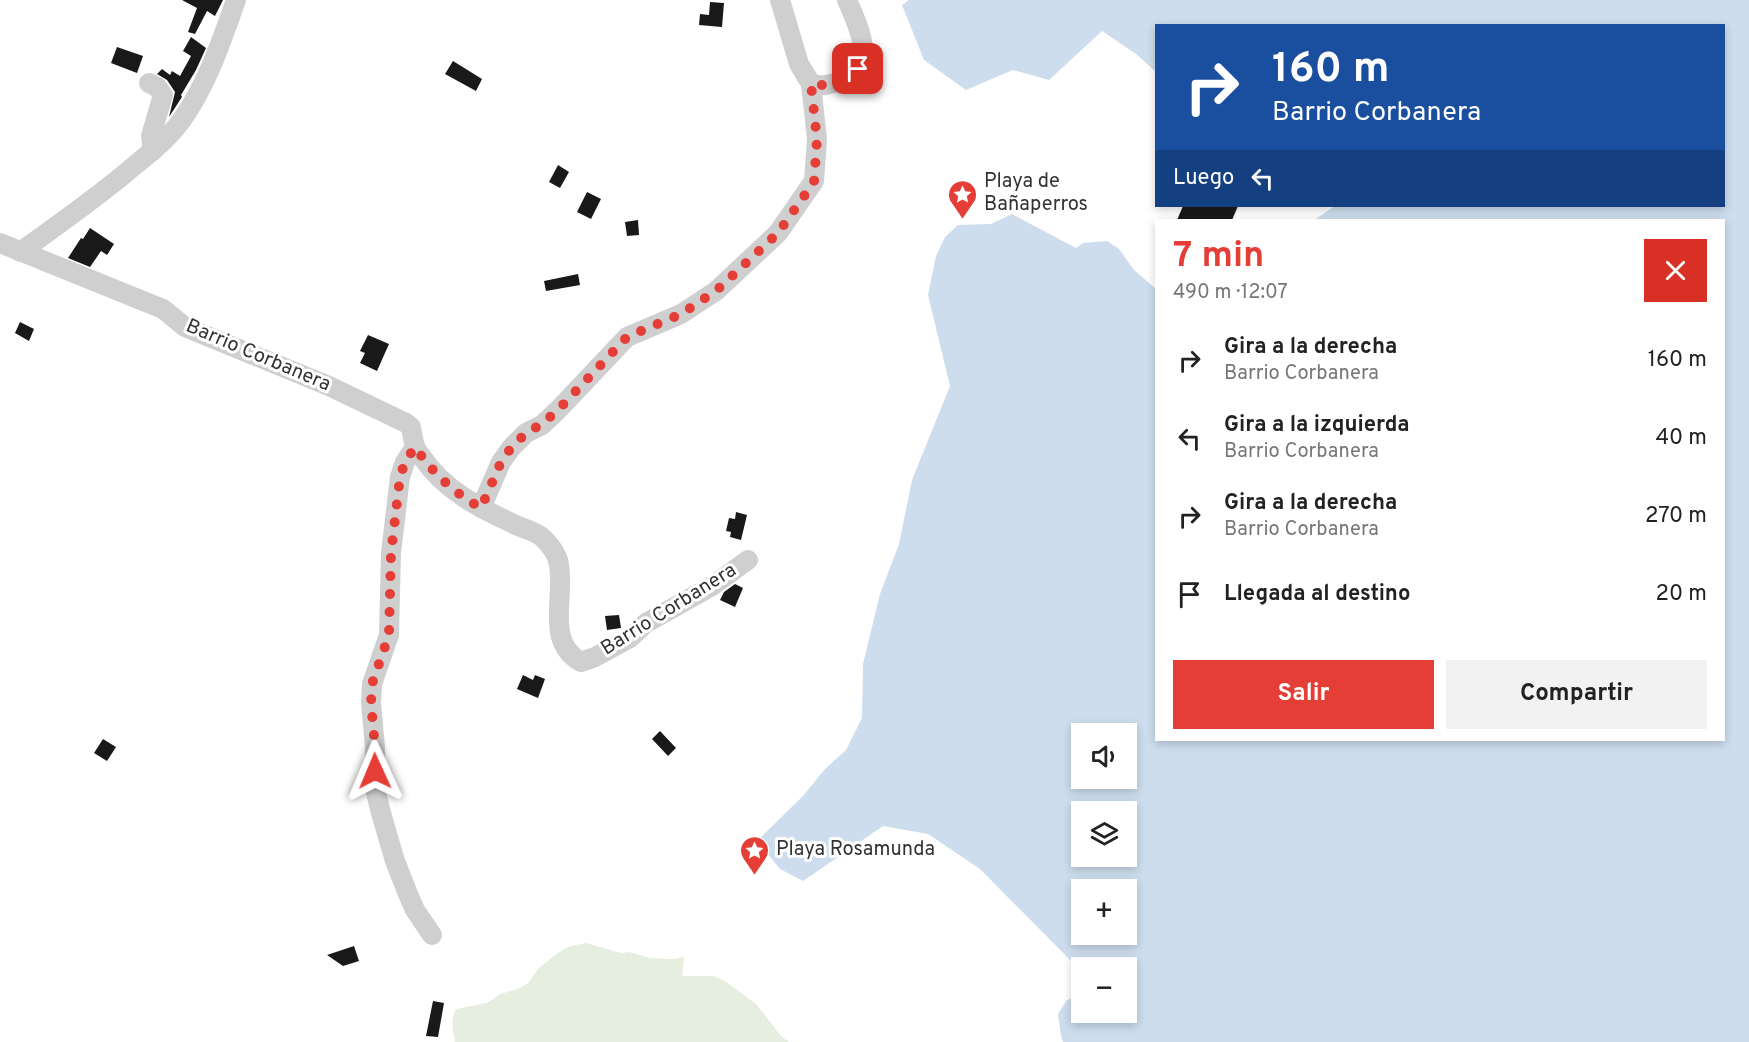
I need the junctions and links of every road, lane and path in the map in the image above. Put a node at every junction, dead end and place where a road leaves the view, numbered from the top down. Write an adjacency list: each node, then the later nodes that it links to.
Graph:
1 (236, 0): 6 (street)
2 (780, 0): 5 (street)
3 (847, 0): 5 (street)
4 (149, 83): 6 (street)
5 (811, 84): 10 (street)
6 (153, 151): 8 (street)
7 (0, 243): 8 (street, Barrio Corbanera)
8 (20, 252): 9 (street, Barrio Corbanera)
9 (415, 447): 10 (street, Barrio Corbanera); 12 (street)
10 (481, 508): 11 (street, Barrio Corbanera)
11 (748, 560)
12 (432, 935)

